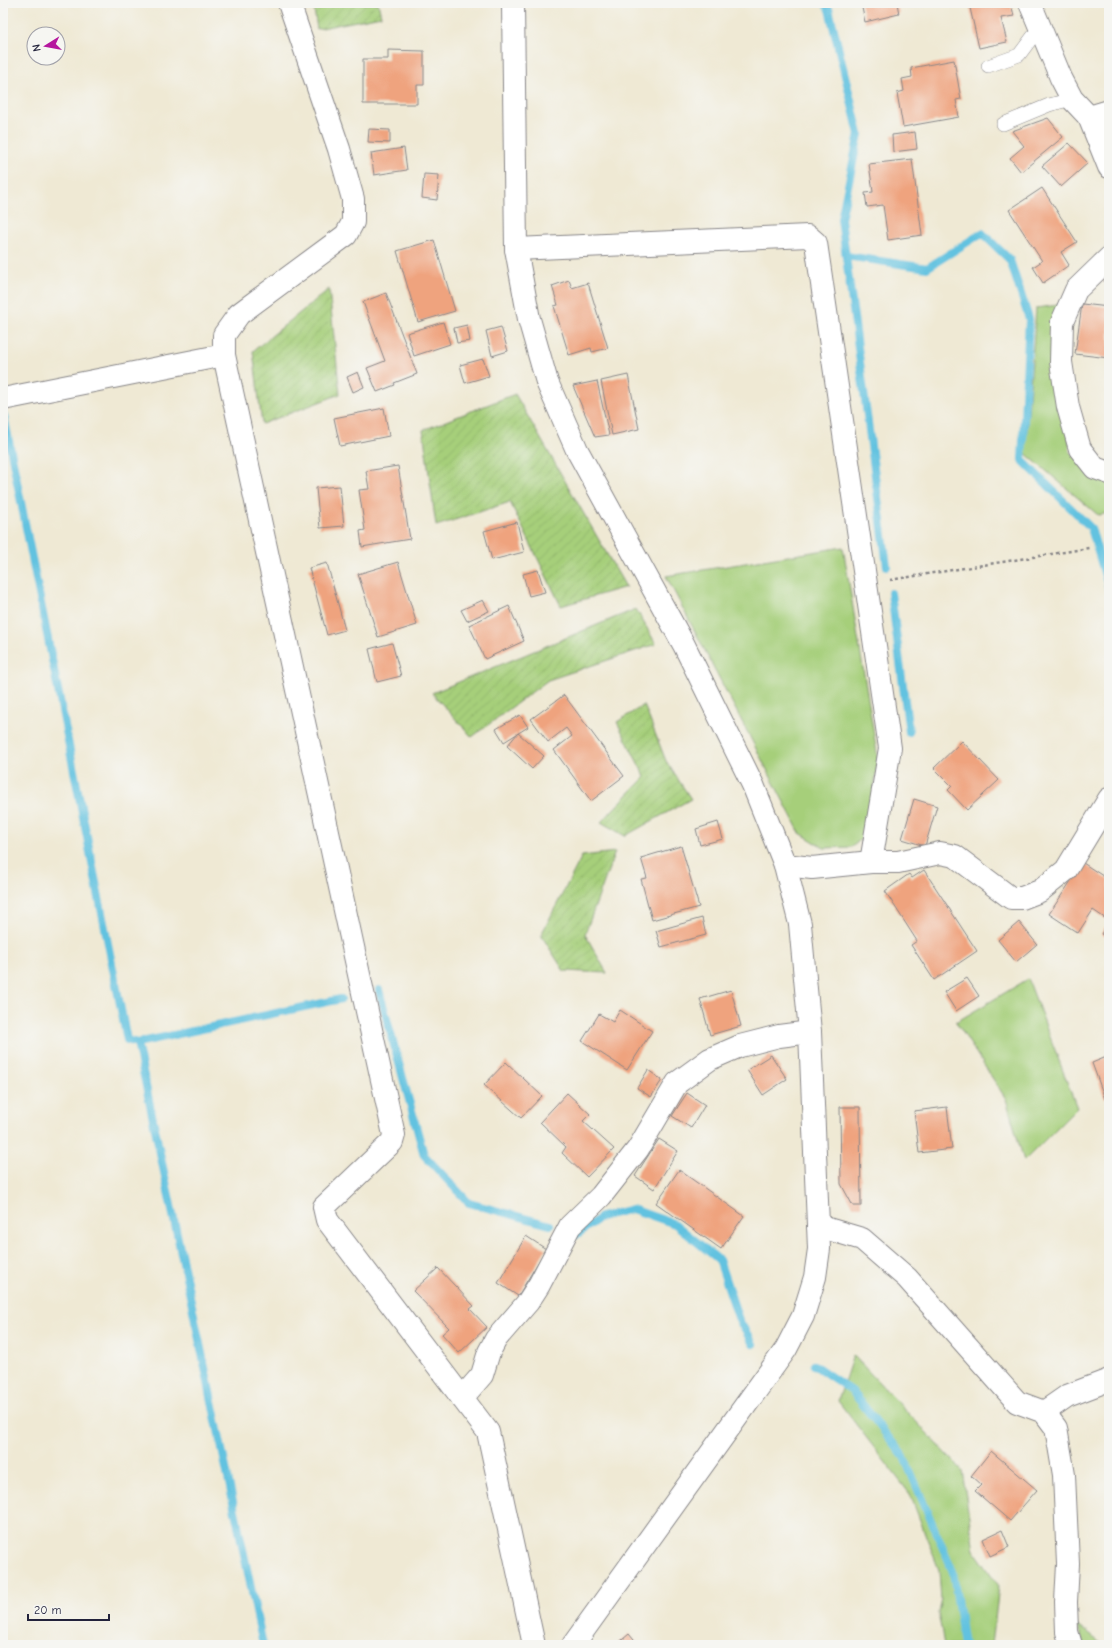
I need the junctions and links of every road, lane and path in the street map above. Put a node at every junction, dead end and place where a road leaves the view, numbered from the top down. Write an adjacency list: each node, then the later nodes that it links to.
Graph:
1 (289, 3): 12 (street)
2 (513, 3): 10 (street)
3 (1030, 3): 4 (street)
4 (1040, 27): 5 (lane); 6 (street)
5 (988, 66)
6 (1072, 99): 7 (street); 8 (lane)
7 (1099, 114): 9 (street)
8 (1003, 124)
9 (1109, 167)
10 (516, 249): 16 (street); 19 (street)
11 (1109, 258): 14 (street)
12 (224, 355): 13 (street); 23 (street)
13 (3, 399)
14 (1109, 473)
15 (1089, 548): 16 (path)
16 (866, 584): 18 (street)
17 (1109, 799): 18 (street)
18 (872, 862): 19 (street)
19 (785, 865): 20 (street)
20 (810, 1032): 21 (street); 23 (street)
21 (818, 1226): 24 (street); 26 (street)
22 (1109, 1380): 24 (street)
23 (462, 1398): 25 (street)
24 (1044, 1412): 27 (street)
25 (534, 1645)
26 (573, 1645)
27 (1071, 1645)

